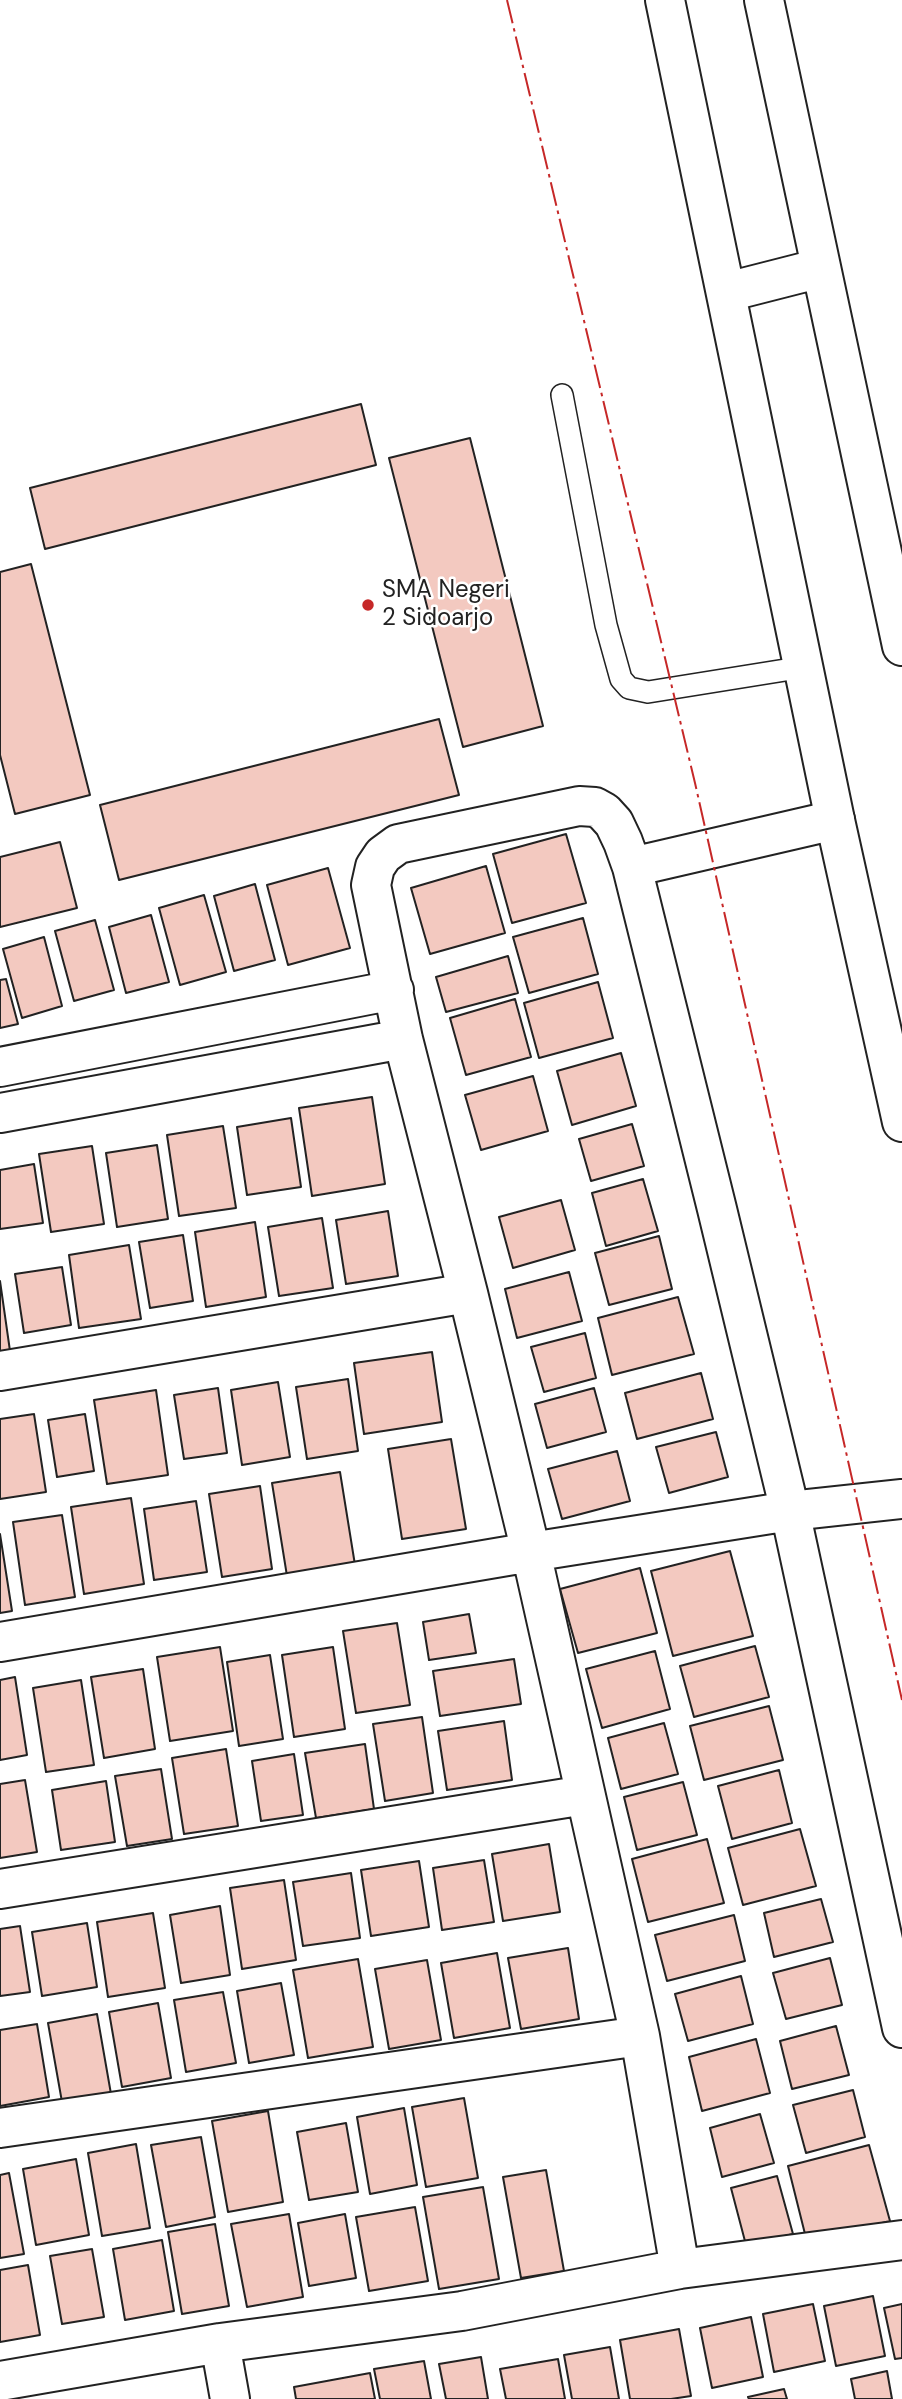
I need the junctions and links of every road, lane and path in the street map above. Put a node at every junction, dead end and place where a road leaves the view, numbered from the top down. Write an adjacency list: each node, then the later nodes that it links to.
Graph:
1 (664, 0): 4 (street)
2 (764, 0): 3 (street)
3 (821, 268): 4 (street); 6 (street)
4 (727, 292): 7 (street)
5 (562, 395): 7 (lane)
6 (902, 646)
7 (804, 667): 8 (street)
8 (835, 820): 9 (street); 14 (street)
9 (632, 867): 10 (street); 18 (street)
10 (394, 990): 11 (street); 12 (street)
11 (402, 1039): 13 (street); 15 (street)
12 (6, 1066): 13 (street)
13 (8, 1111)
14 (902, 1122)
15 (468, 1293): 16 (street); 19 (street)
16 (0, 1371)
17 (902, 1499): 18 (street)
18 (790, 1511): 19 (street); 23 (street)
19 (531, 1552): 20 (street); 21 (street)
20 (0, 1642)
21 (585, 1795): 22 (street); 24 (street)
22 (0, 1889)
23 (902, 2028)
24 (640, 2036): 25 (street); 27 (street)
25 (0, 2128)
26 (902, 2240): 27 (street)
27 (680, 2269): 28 (street)
28 (220, 2343): 29 (street); 30 (street)
29 (0, 2381)
30 (230, 2399)

